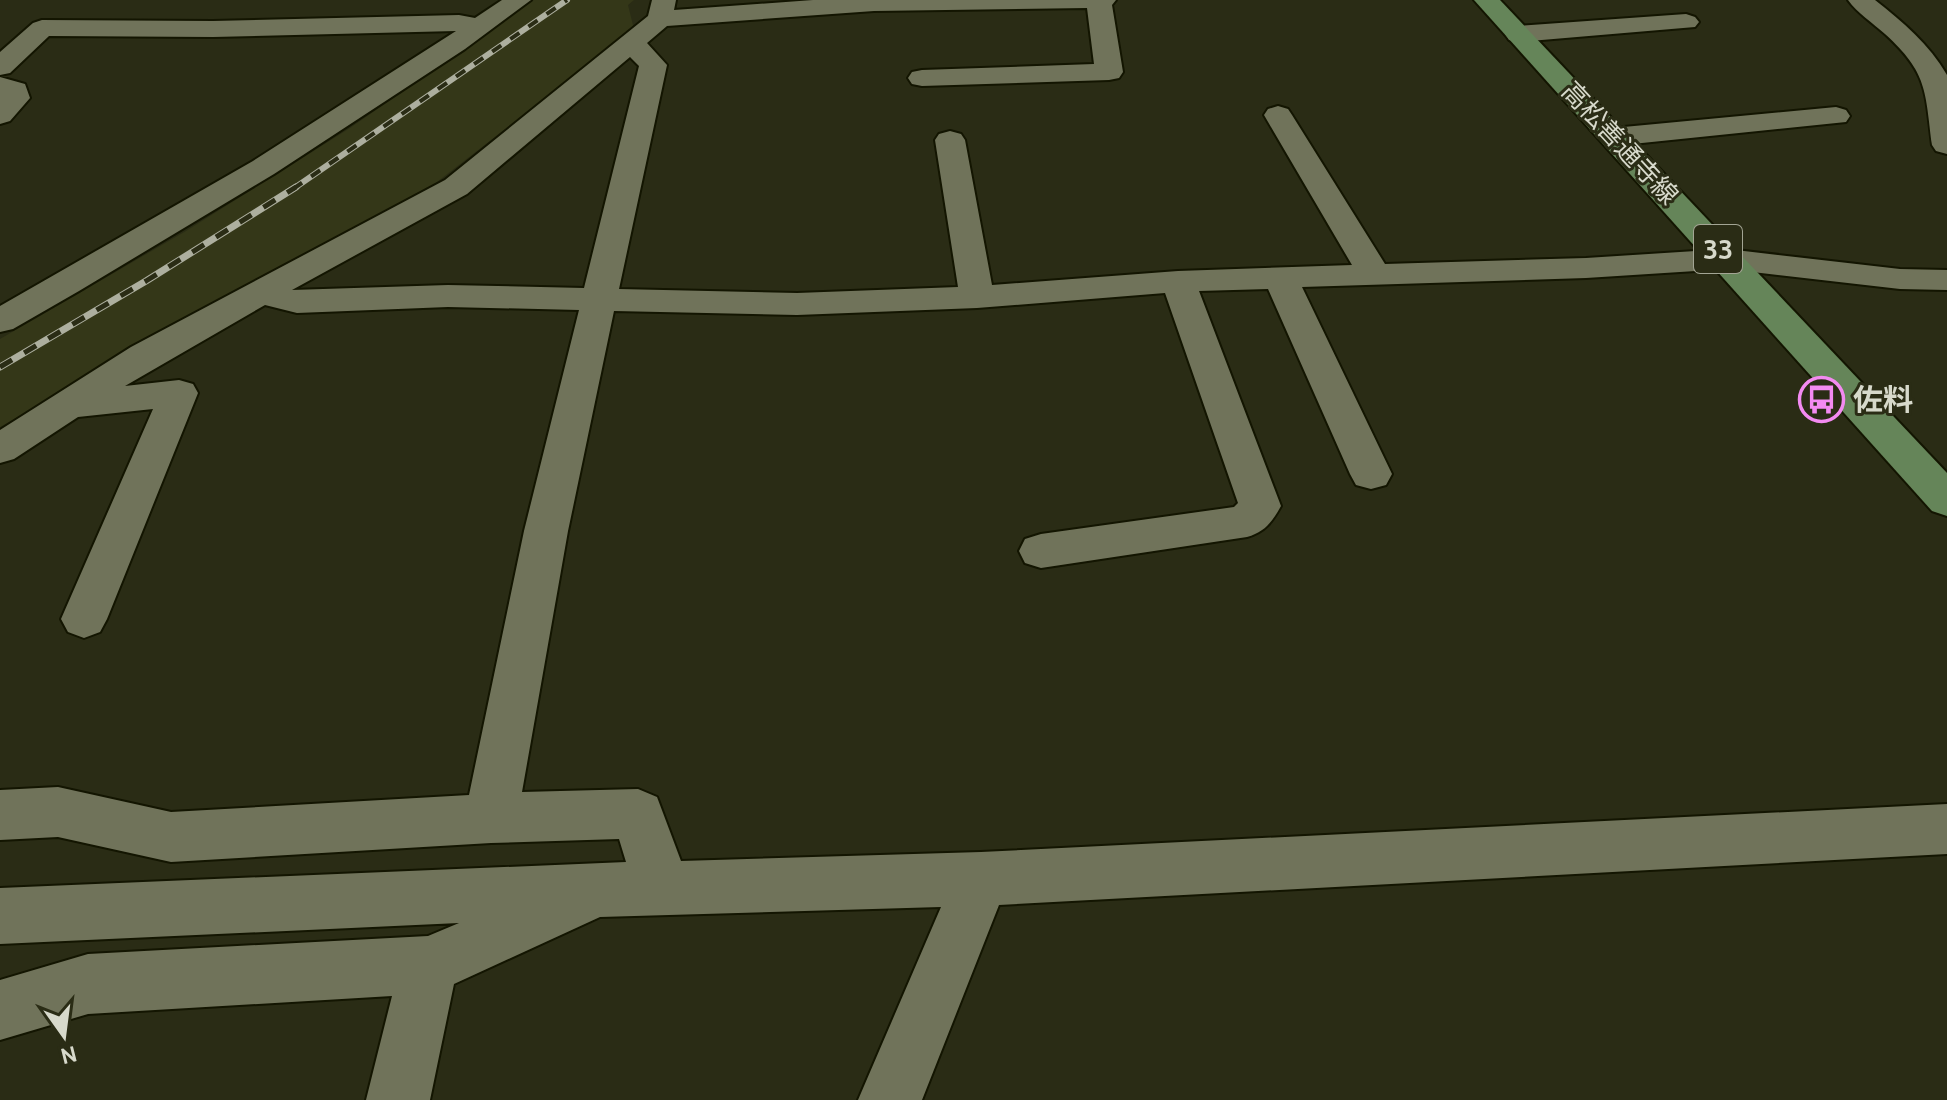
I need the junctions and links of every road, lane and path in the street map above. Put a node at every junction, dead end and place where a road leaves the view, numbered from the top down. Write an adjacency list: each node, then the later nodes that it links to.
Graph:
1 (519, 0): 7 (street)
2 (1101, 0): 5 (street); 10 (street)
3 (1486, 0): 8 (main road, 高松善通寺線 / 33)
4 (1860, 0): 17 (street)
5 (652, 20): 23 (street); 25 (street)
6 (1686, 22): 8 (street)
7 (479, 27): 9 (street); 26 (street)
8 (1518, 34): 15 (main road, 高松善通寺線 / 33)
9 (0, 67)
10 (922, 78)
11 (0, 85): 12 (street)
12 (0, 115)
13 (1278, 115): 19 (street)
14 (1836, 116): 15 (street)
15 (1613, 137): 18 (main road, 高松善通寺線 / 33)
16 (950, 140): 24 (street)
17 (1947, 145)
18 (1727, 259): 19 (street); 21 (street); 30 (main road, 高松善通寺線 / 33)
19 (1374, 274): 20 (street)
20 (1280, 277): 22 (street); 29 (street)
21 (1947, 280)
22 (1178, 281): 24 (street); 31 (street)
23 (261, 293): 25 (street); 27 (street)
24 (977, 297): 25 (street)
25 (600, 300): 34 (street)
26 (0, 321)
27 (69, 405): 28 (street); 32 (street)
28 (0, 449)
29 (1371, 474)
30 (1947, 500)
31 (1041, 551)
32 (84, 619)
33 (0, 815): 34 (street)
34 (491, 818): 37 (street)
35 (1947, 829): 36 (street)
36 (981, 879): 37 (street); 43 (street)
37 (662, 888): 38 (street)
38 (600, 890): 39 (street); 40 (street)
39 (0, 916)
40 (429, 965): 41 (street); 42 (street)
41 (0, 1010)
42 (398, 1100)
43 (890, 1100)

